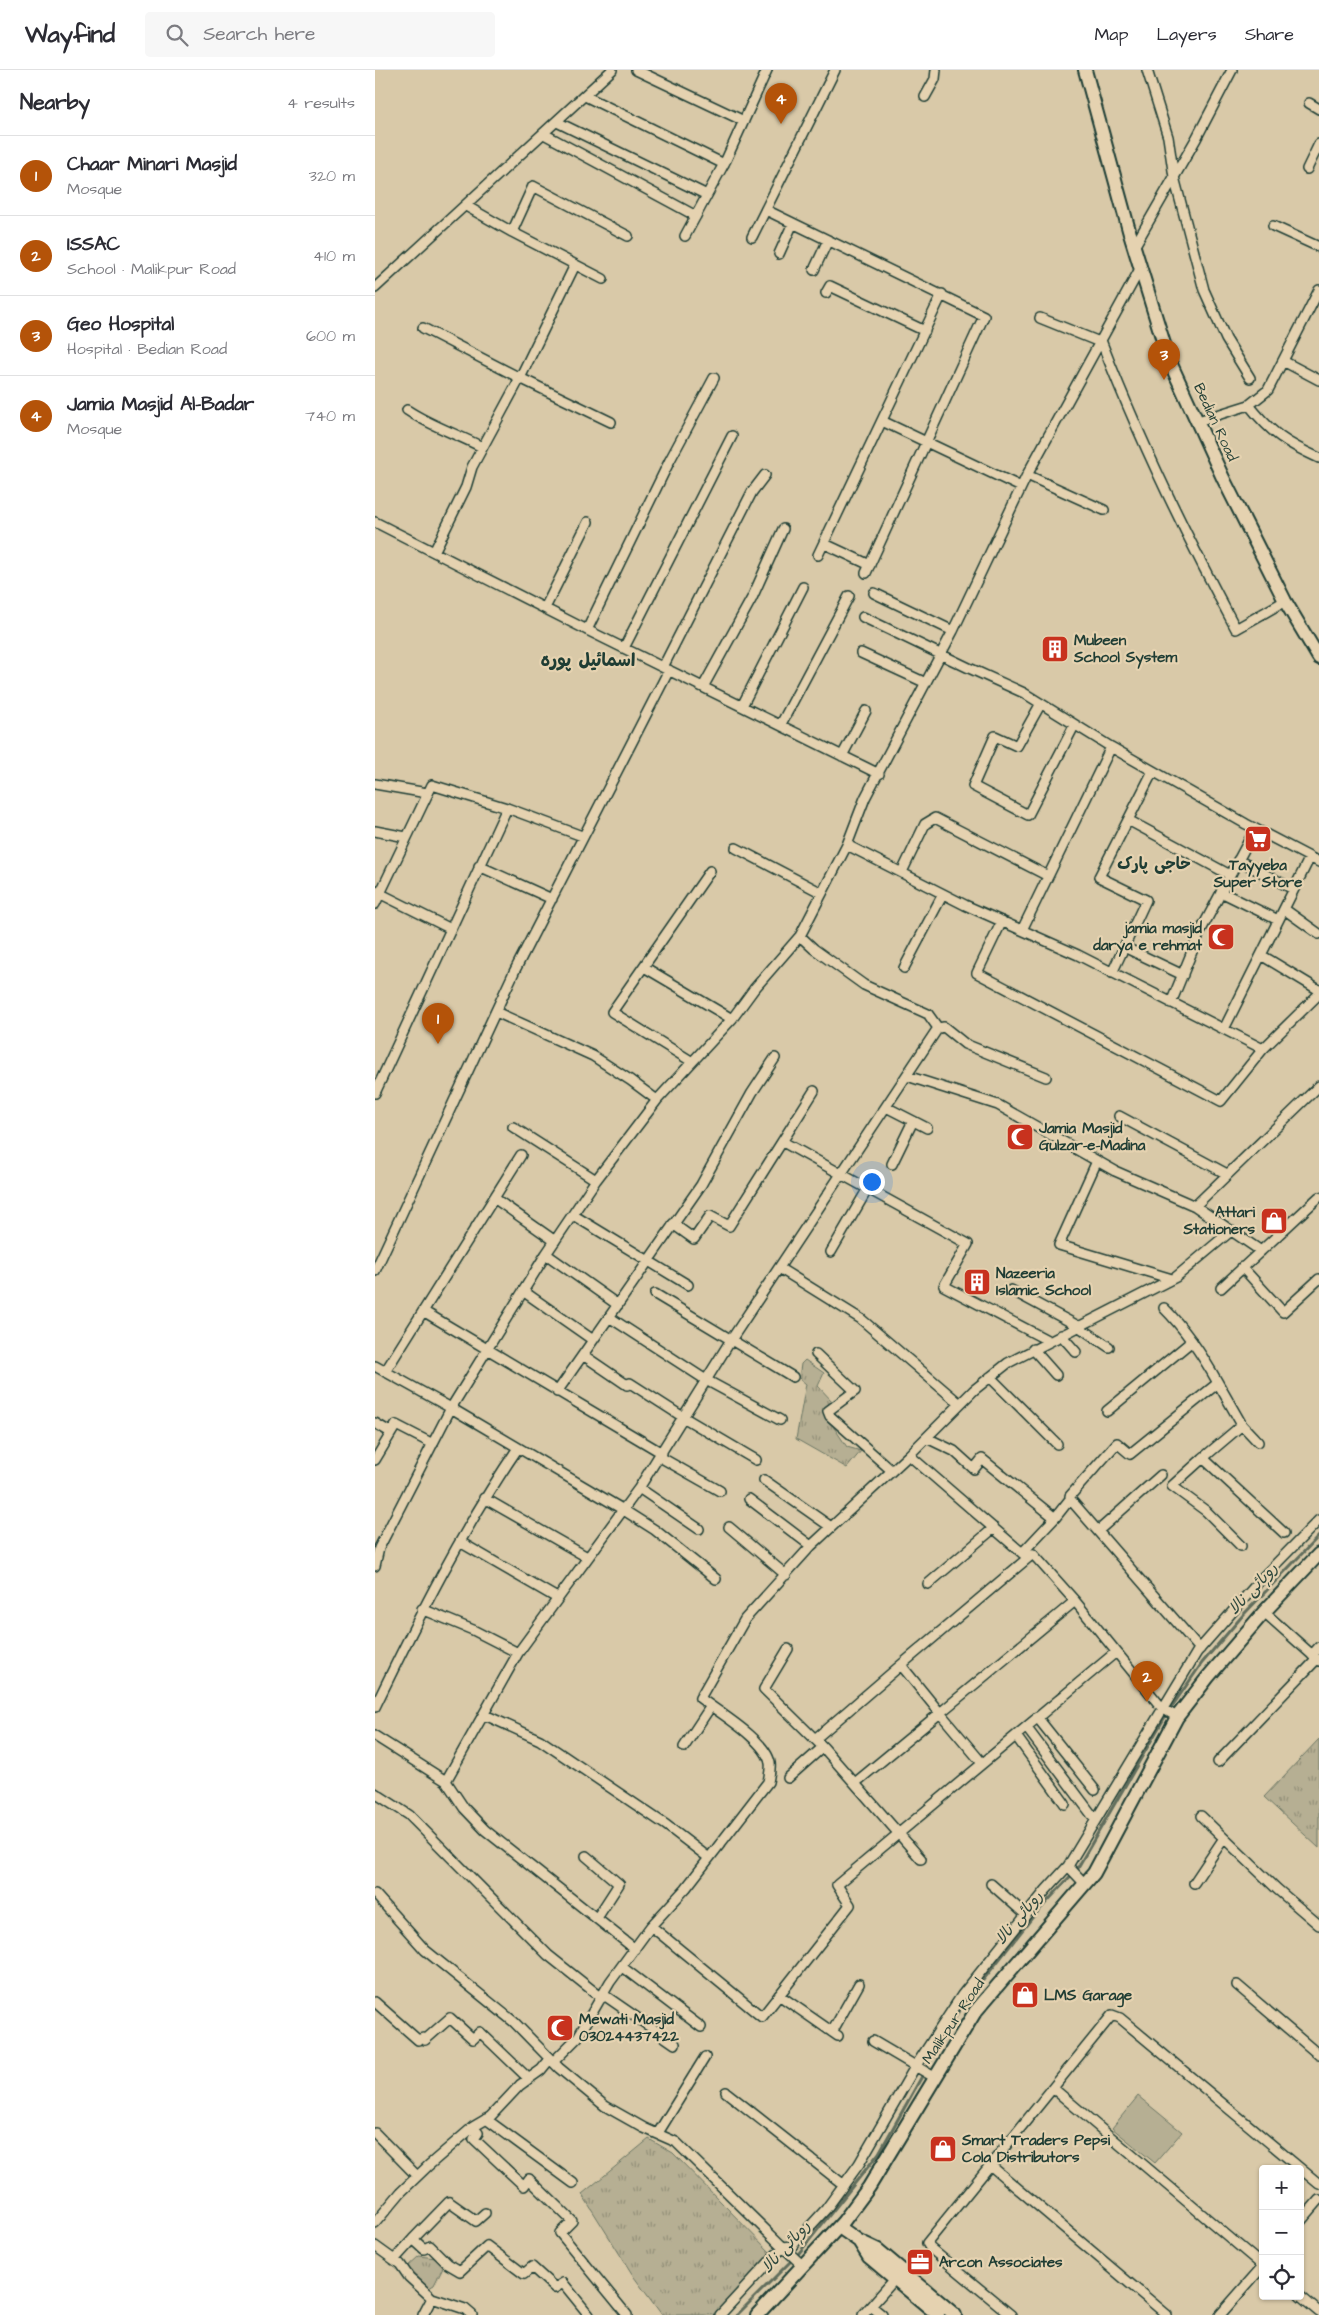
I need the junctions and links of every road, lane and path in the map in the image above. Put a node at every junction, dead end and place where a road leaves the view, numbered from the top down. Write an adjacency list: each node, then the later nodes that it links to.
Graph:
1 (612, 70): 9 (street)
2 (636, 70): 13 (street)
3 (767, 70): 13 (street)
4 (835, 70): 22 (street)
5 (936, 70): 10 (street)
6 (1085, 70): 31 (street, Bedian Road)
7 (1147, 70): 19 (street)
8 (1232, 70): 19 (street)
9 (585, 96): 14 (street); 17 (street)
10 (925, 97)
11 (1309, 103): 12 (street)
12 (1319, 109)
13 (744, 121): 17 (street)
14 (557, 122): 15 (street); 20 (street)
15 (544, 134): 21 (street); 23 (street)
16 (1319, 144): 18 (street)
17 (724, 164): 20 (street)
18 (1307, 169)
19 (1174, 177): 31 (street); 50 (street)
20 (707, 195): 23 (street)
21 (466, 206): 26 (street); 38 (street)
22 (766, 210): 24 (street); 29 (street)
23 (696, 216): 28 (street)
24 (793, 223): 30 (street); 33 (street)
25 (1273, 226): 32 (street)
26 (512, 232): 27 (street); 34 (street)
27 (627, 236)
28 (685, 236)
29 (752, 237)
30 (828, 240): 36 (street); 41 (street)
31 (1134, 247): 35 (street, Bedian Road)
32 (1319, 247)
33 (779, 254)
34 (575, 265): 37 (street); 48 (street)
35 (1141, 269): 46 (street); 55 (street, Bedian Road)
36 (814, 270)
37 (603, 279)
38 (375, 288)
39 (1319, 290): 42 (street)
40 (826, 293): 45 (street)
41 (942, 294): 45 (street); 58 (street)
42 (1315, 307): 47 (street)
43 (1040, 318): 46 (street)
44 (423, 328): 48 (street)
45 (925, 331): 54 (street)
46 (1102, 343): 61 (street); 74 (street)
47 (1283, 361): 51 (street); 52 (street)
48 (520, 378): 56 (street); 59 (street)
49 (713, 378): 77 (street)
50 (1250, 378)
51 (1319, 380)
52 (1249, 406): 55 (street); 60 (street)
53 (407, 410): 59 (street)
54 (882, 421): 58 (street); 68 (street)
55 (1199, 421): 74 (street, Bedian Road)
56 (611, 422)
57 (732, 436): 79 (street)
58 (927, 442): 63 (street); 68 (street)
59 (482, 448): 69 (street)
60 (1319, 458)
61 (1027, 475): 63 (street); 64 (street)
62 (765, 476): 83 (street)
63 (1021, 487): 78 (street)
64 (1104, 510)
65 (375, 522): 69 (street)
66 (588, 522): 75 (street)
67 (783, 529): 85 (street)
68 (825, 544): 70 (street)
69 (434, 552): 75 (street)
70 (818, 555)
71 (803, 587): 87 (street)
72 (874, 593): 78 (street)
73 (849, 596): 89 (street)
74 (1285, 601): 82 (street, Bedian Road)
75 (545, 608): 77 (street)
76 (863, 617): 81 (street)
77 (587, 630): 79 (street)
78 (953, 632): 81 (street)
79 (624, 648): 83 (street)
80 (861, 653): 84 (street)
81 (941, 654): 84 (street); 86 (street)
82 (1319, 658)
83 (666, 668): 85 (street); 101 (street)
84 (926, 683): 94 (street)
85 (703, 687): 87 (street)
86 (1040, 704): 90 (street); 90 (street)
87 (743, 706): 89 (street)
88 (865, 711): 92 (street)
89 (781, 724): 92 (street)
90 (1074, 726): 91 (street)
91 (1111, 747): 93 (street); 112 (street)
92 (842, 756): 94 (street)
93 (1153, 771): 98 (street); 99 (street)
94 (879, 774): 103 (street)
95 (375, 784): 96 (street)
96 (427, 793): 97 (street); 102 (street)
97 (507, 808): 101 (street); 108 (street)
98 (1128, 820): 111 (street); 127 (street)
99 (1255, 828): 105 (street); 106 (street)
100 (375, 831): 102 (street)
101 (582, 836): 118 (street)
102 (406, 838): 114 (street)
103 (847, 845): 110 (street); 116 (street)
104 (736, 848): 116 (street)
105 (1310, 857): 107 (street); 113 (street)
106 (1238, 860): 111 (street); 113 (street)
107 (1319, 862)
108 (479, 866): 118 (street); 123 (street)
109 (710, 871): 129 (street)
110 (902, 872): 112 (street); 117 (street)
111 (1230, 875): 115 (street)
112 (1048, 876): 124 (street)
113 (1293, 889): 120 (street)
114 (377, 892): 119 (street); 123 (street)
115 (1221, 892): 121 (street); 132 (street)
116 (822, 893): 126 (street)
117 (943, 894): 122 (street); 130 (street)
118 (552, 898): 136 (street)
119 (375, 904)
120 (1284, 909): 121 (street); 125 (street)
121 (1278, 920): 128 (street)
122 (1002, 921): 124 (street); 140 (street)
123 (451, 928): 147 (street)
124 (1022, 930): 131 (street)
125 (1319, 934)
126 (800, 936): 137 (street); 138 (street)
127 (1124, 947): 131 (street); 132 (street)
128 (1261, 955): 133 (street); 139 (street)
129 (644, 967): 137 (street); 142 (street)
130 (904, 968)
131 (1112, 973): 135 (street)
132 (1183, 974): 135 (street)
133 (1319, 990)
134 (1319, 994): 140 (street)
135 (1171, 1003): 139 (street)
136 (496, 1012): 148 (street); 175 (street)
137 (732, 1019): 142 (street)
138 (938, 1028): 143 (street); 144 (street)
139 (1224, 1029): 140 (street)
140 (1263, 1049)
141 (775, 1058): 166 (street)
142 (691, 1061): 148 (street)
143 (907, 1076): 149 (street); 156 (street)
144 (1046, 1077)
145 (1319, 1086): 158 (street)
146 (815, 1091): 154 (street)
147 (375, 1093)
148 (657, 1100): 160 (street)
149 (886, 1107): 151 (street); 159 (street)
150 (1119, 1116): 158 (street)
151 (913, 1121): 153 (street); 157 (street)
152 (513, 1127): 160 (street)
153 (927, 1128)
154 (783, 1142): 159 (street); 166 (street)
155 (521, 1155): 163 (street)
156 (1097, 1161): 164 (street); 176 (street)
157 (892, 1164)
158 (1227, 1174): 164 (street)
159 (842, 1176): 161 (street); 174 (street)
160 (596, 1180): 165 (street)
161 (867, 1190): 170 (street); 191 (street)
162 (1319, 1197): 169 (street)
163 (494, 1198): 168 (street); 185 (street)
164 (1195, 1206): 167 (street)
165 (573, 1215): 168 (street); 172 (street)
166 (673, 1224): 172 (street)
167 (1231, 1231): 169 (street); 176 (street)
168 (555, 1241): 171 (street)
169 (1261, 1251): 173 (street)
170 (831, 1252)
171 (546, 1254): 181 (street); 183 (street)
172 (649, 1260): 178 (street); 183 (street)
173 (1242, 1267): 177 (street); 179 (street)
174 (779, 1268): 190 (street); 207 (street)
175 (375, 1272)
176 (1172, 1279): 187 (street)
177 (1319, 1279)
178 (688, 1285)
179 (1221, 1288)
180 (1011, 1290): 187 (street)
181 (523, 1291): 189 (street); 194 (street)
182 (655, 1294): 190 (street)
183 (618, 1304): 186 (street)
184 (1164, 1308): 192 (street)
185 (423, 1311): 194 (street); 200 (street)
186 (609, 1317): 189 (street); 204 (street)
187 (1078, 1326): 188 (street); 193 (street)
188 (1061, 1335): 191 (street); 196 (street)
189 (593, 1340): 198 (street)
190 (731, 1340): 202 (street); 204 (street)
191 (1049, 1341): 195 (street)
192 (1192, 1341): 205 (street); 209 (street)
193 (1109, 1347)
194 (487, 1350): 206 (street); 208 (street)
195 (1033, 1350): 201 (street); 203 (street)
196 (1076, 1352)
197 (816, 1354): 225 (street)
198 (583, 1355): 206 (street); 210 (street)
199 (375, 1366): 200 (street)
200 (385, 1372): 208 (street)
201 (1056, 1375)
202 (793, 1377)
203 (990, 1377): 207 (street); 218 (street)
204 (706, 1380): 210 (street); 211 (street)
205 (1218, 1384): 213 (street); 231 (street)
206 (557, 1392): 220 (street)
207 (960, 1404): 215 (street)
208 (451, 1408): 217 (street); 219 (street)
209 (1107, 1411)
210 (683, 1418): 220 (street); 224 (street)
211 (780, 1420)
212 (375, 1423): 214 (street)
213 (1242, 1424): 216 (street); 222 (street)
214 (390, 1432): 217 (street); 223 (street)
215 (927, 1438): 221 (street); 234 (street)
216 (1258, 1442)
217 (433, 1444): 248 (street)
218 (1057, 1444)
219 (518, 1448): 230 (street); 233 (street)
220 (661, 1455): 228 (street); 229 (street)
221 (909, 1455): 225 (street); 238 (street)
222 (1203, 1458): 241 (street); 244 (street)
223 (375, 1460)
224 (756, 1460)
225 (891, 1470): 237 (street)
226 (1161, 1476): 240 (street)
227 (764, 1480): 237 (street)
228 (639, 1488): 233 (street); 239 (street)
229 (720, 1491)
230 (484, 1498): 242 (street); 247 (street)
231 (1070, 1499): 234 (street); 240 (street)
232 (749, 1500): 243 (street)
233 (622, 1509): 247 (street); 250 (street)
234 (1055, 1518): 246 (street)
235 (1318, 1525): 258 (street)
236 (729, 1528): 249 (street)
237 (831, 1528): 243 (street)
238 (994, 1528): 246 (street); 251 (street)
239 (699, 1529)
240 (1098, 1531): 258 (street)
241 (1284, 1534)
242 (461, 1542): 252 (street); 254 (street)
243 (811, 1546): 249 (street)
244 (1241, 1546)
245 (1319, 1554): 255 (street, Malikpur Road)
246 (1025, 1556): 253 (street); 262 (street)
247 (587, 1557): 252 (street)
248 (375, 1565)
249 (786, 1575): 263 (street)
250 (716, 1579)
251 (928, 1584)
252 (557, 1598): 260 (street)
253 (1075, 1601): 259 (street); 266 (street)
254 (422, 1610): 260 (street); 264 (street)
255 (1264, 1612): 261 (street); 268 (street, Malikpur Road)
256 (1319, 1647): 261 (street)
257 (788, 1649): 273 (street)
258 (1200, 1649): 265 (street)
259 (1116, 1652): 265 (street); 269 (street)
260 (518, 1653): 267 (street)
261 (1316, 1658): 276 (street)
262 (901, 1666): 266 (street); 273 (street)
263 (711, 1706): 274 (street); 289 (street)
264 (375, 1707)
265 (1162, 1708): 268 (street); 291 (street)
266 (940, 1713): 277 (street); 280 (street)
267 (485, 1715): 279 (street); 289 (street)
268 (1176, 1716): 292 (street, Malikpur Road)
269 (1037, 1718): 270 (street); 281 (street)
270 (1027, 1727): 272 (street); 284 (street)
271 (375, 1736): 279 (street)
272 (1016, 1736): 277 (street); 283 (street)
273 (815, 1739): 275 (street)
274 (684, 1747)
275 (823, 1747): 278 (street); 280 (street)
276 (1218, 1762)
277 (983, 1763): 286 (street)
278 (788, 1778)
279 (446, 1781): 297 (street)
280 (855, 1783): 286 (street)
281 (1095, 1790)
282 (375, 1794): 305 (street)
283 (1065, 1804)
284 (1092, 1815)
285 (1201, 1816): 287 (street)
286 (897, 1834): 290 (street); 304 (street)
287 (1224, 1838): 293 (street); 298 (street)
288 (586, 1856): 297 (street)
289 (709, 1858): 299 (street)
290 (921, 1859)
291 (1070, 1868): 292 (street); 296 (street)
292 (1081, 1881): 314 (street, Malikpur Road)
293 (1194, 1883)
294 (991, 1884): 296 (street)
295 (375, 1894): 312 (street)
296 (1026, 1915): 313 (street)
297 (597, 1918): 300 (street)
298 (1319, 1925)
299 (651, 1926): 300 (street); 304 (street)
300 (635, 1949): 301 (street)
301 (623, 1967): 305 (street); 307 (street)
302 (859, 1984): 304 (street)
303 (1237, 1985): 310 (street)
304 (779, 1995)
305 (603, 1996): 309 (street); 312 (street)
306 (375, 2002): 315 (street)
307 (701, 2027)
308 (873, 2041): 313 (street)
309 (675, 2044)
310 (1319, 2055)
311 (705, 2057): 321 (street)
312 (552, 2061): 315 (street); 321 (street)
313 (915, 2067): 314 (street); 325 (street)
314 (931, 2075): 331 (street, Malikpur Road)
315 (529, 2079): 318 (street)
316 (1054, 2088): 322 (street); 326 (street); 337 (street)
317 (726, 2092): 325 (street)
318 (486, 2119): 319 (street); 324 (street)
319 (473, 2127): 323 (street); 348 (street)
320 (375, 2133): 323 (street)
321 (658, 2133): 335 (street)
322 (990, 2165): 355 (street); 356 (street)
323 (417, 2176): 330 (street)
324 (573, 2183)
325 (844, 2184): 335 (street)
326 (1319, 2184)
327 (1319, 2200): 329 (street)
328 (485, 2213): 332 (street)
329 (1304, 2217)
330 (375, 2223)
331 (839, 2227): 333 (street); 338 (street, Malikpur Road)
332 (413, 2239): 336 (street); 347 (street)
333 (859, 2241): 340 (street); 354 (street)
334 (375, 2246): 336 (street)
335 (783, 2247): 338 (street); 349 (street)
336 (394, 2260): 341 (street)
337 (1259, 2263)
338 (802, 2264): 350 (street, Malikpur Road)
339 (1259, 2271): 357 (street)
340 (895, 2279): 343 (street); 353 (street)
341 (432, 2298): 345 (street); 346 (street)
342 (1304, 2299): 344 (street)
343 (871, 2306): 351 (street); 352 (street)
344 (1319, 2312)
345 (423, 2315)
346 (472, 2315)
347 (589, 2315)
348 (627, 2315)
349 (720, 2315)
350 (757, 2315)
351 (863, 2315)
352 (882, 2315)
353 (938, 2315)
354 (955, 2315)
355 (1011, 2315)
356 (1167, 2315)
357 (1220, 2315)

